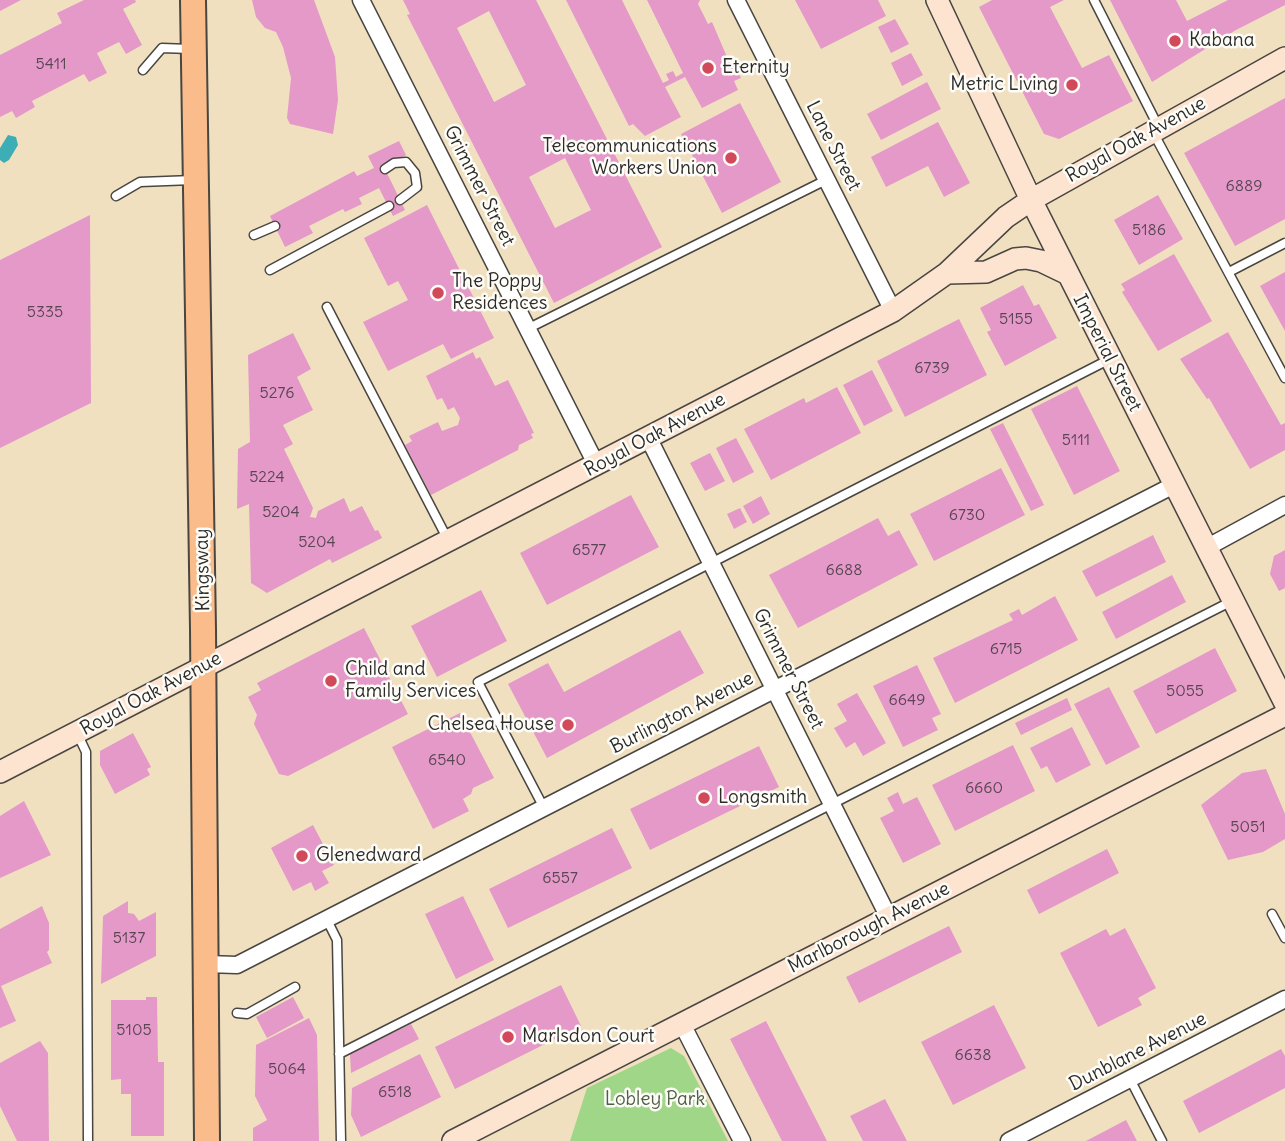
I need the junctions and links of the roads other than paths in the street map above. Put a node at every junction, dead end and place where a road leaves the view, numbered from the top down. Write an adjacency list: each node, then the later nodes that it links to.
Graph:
1 (193, 0): 6 (main road, Kingsway)
2 (361, 0): 26 (street, Grimmer Street)
3 (736, 0): 12 (street, Lane Street)
4 (937, 0): 15 (main road, Imperial Street)
5 (1094, 0): 9 (lane)
6 (194, 49): 8 (lane); 11 (main road, Kingsway)
7 (1285, 58): 9 (main road, Royal Oak Avenue)
8 (143, 71)
9 (1156, 129): 15 (main road, Royal Oak Avenue); 21 (lane)
10 (385, 169): 14 (lane)
11 (196, 180): 13 (lane); 37 (main road, Kingsway)
12 (826, 180): 25 (street, Lane Street); 26 (lane)
13 (116, 196)
14 (400, 200)
15 (1031, 200): 22 (main road, Royal Oak Avenue); 23 (main road, Imperial Street)
16 (389, 206): 20 (lane)
17 (275, 226): 18 (lane)
18 (254, 235)
19 (1285, 243): 21 (lane)
20 (270, 270)
21 (1229, 272): 28 (lane)
22 (947, 273): 23 (main road); 25 (main road, Royal Oak Avenue)
23 (1068, 274): 27 (main road, Imperial Street)
24 (327, 307): 33 (lane)
25 (893, 311): 29 (main road, Royal Oak Avenue)
26 (527, 329): 30 (street, Grimmer Street)
27 (1110, 359): 31 (main road, Imperial Street); 35 (lane)
28 (1285, 378)
29 (649, 439): 30 (main road, Royal Oak Avenue); 35 (street, Grimmer Street)
30 (597, 466): 33 (main road, Royal Oak Avenue)
31 (1174, 485): 34 (main road, Imperial Street); 38 (street, Burlington Avenue)
32 (1285, 505): 34 (street)
33 (449, 541): 37 (main road, Royal Oak Avenue)
34 (1206, 548): 36 (main road, Imperial Street)
35 (711, 563): 38 (street, Grimmer Street); 44 (lane)
36 (1233, 601): 39 (main road, Imperial Street); 43 (lane)
37 (204, 666): 41 (main road, Royal Oak Avenue); 49 (main road, Kingsway)
38 (775, 690): 43 (street, Grimmer Street); 44 (street, Burlington Avenue)
39 (1285, 703)
40 (1285, 715): 46 (main road, Marlborough Avenue)
41 (77, 733): 42 (main road, Royal Oak Avenue); 56 (lane)
42 (0, 772)
43 (833, 806): 46 (street, Grimmer Street); 54 (lane)
44 (544, 808): 47 (street, Burlington Avenue)
45 (1272, 914): 48 (lane)
46 (889, 918): 53 (main road, Marlborough Avenue)
47 (327, 920): 49 (street, Burlington Avenue); 54 (lane)
48 (1285, 938)
49 (206, 964): 57 (main road, Kingsway)
50 (295, 987): 52 (lane)
51 (1285, 999): 55 (street, Dunblane Avenue)
52 (237, 1013)
53 (682, 1024): 59 (main road, Marlborough Avenue); 60 (street)
54 (339, 1054): 58 (lane)
55 (1130, 1079): 61 (street, Dunblane Avenue); 62 (lane)
56 (88, 1141)
57 (207, 1141)
58 (341, 1141)
59 (453, 1141)
60 (742, 1141)
61 (1010, 1141)
62 (1162, 1141)

